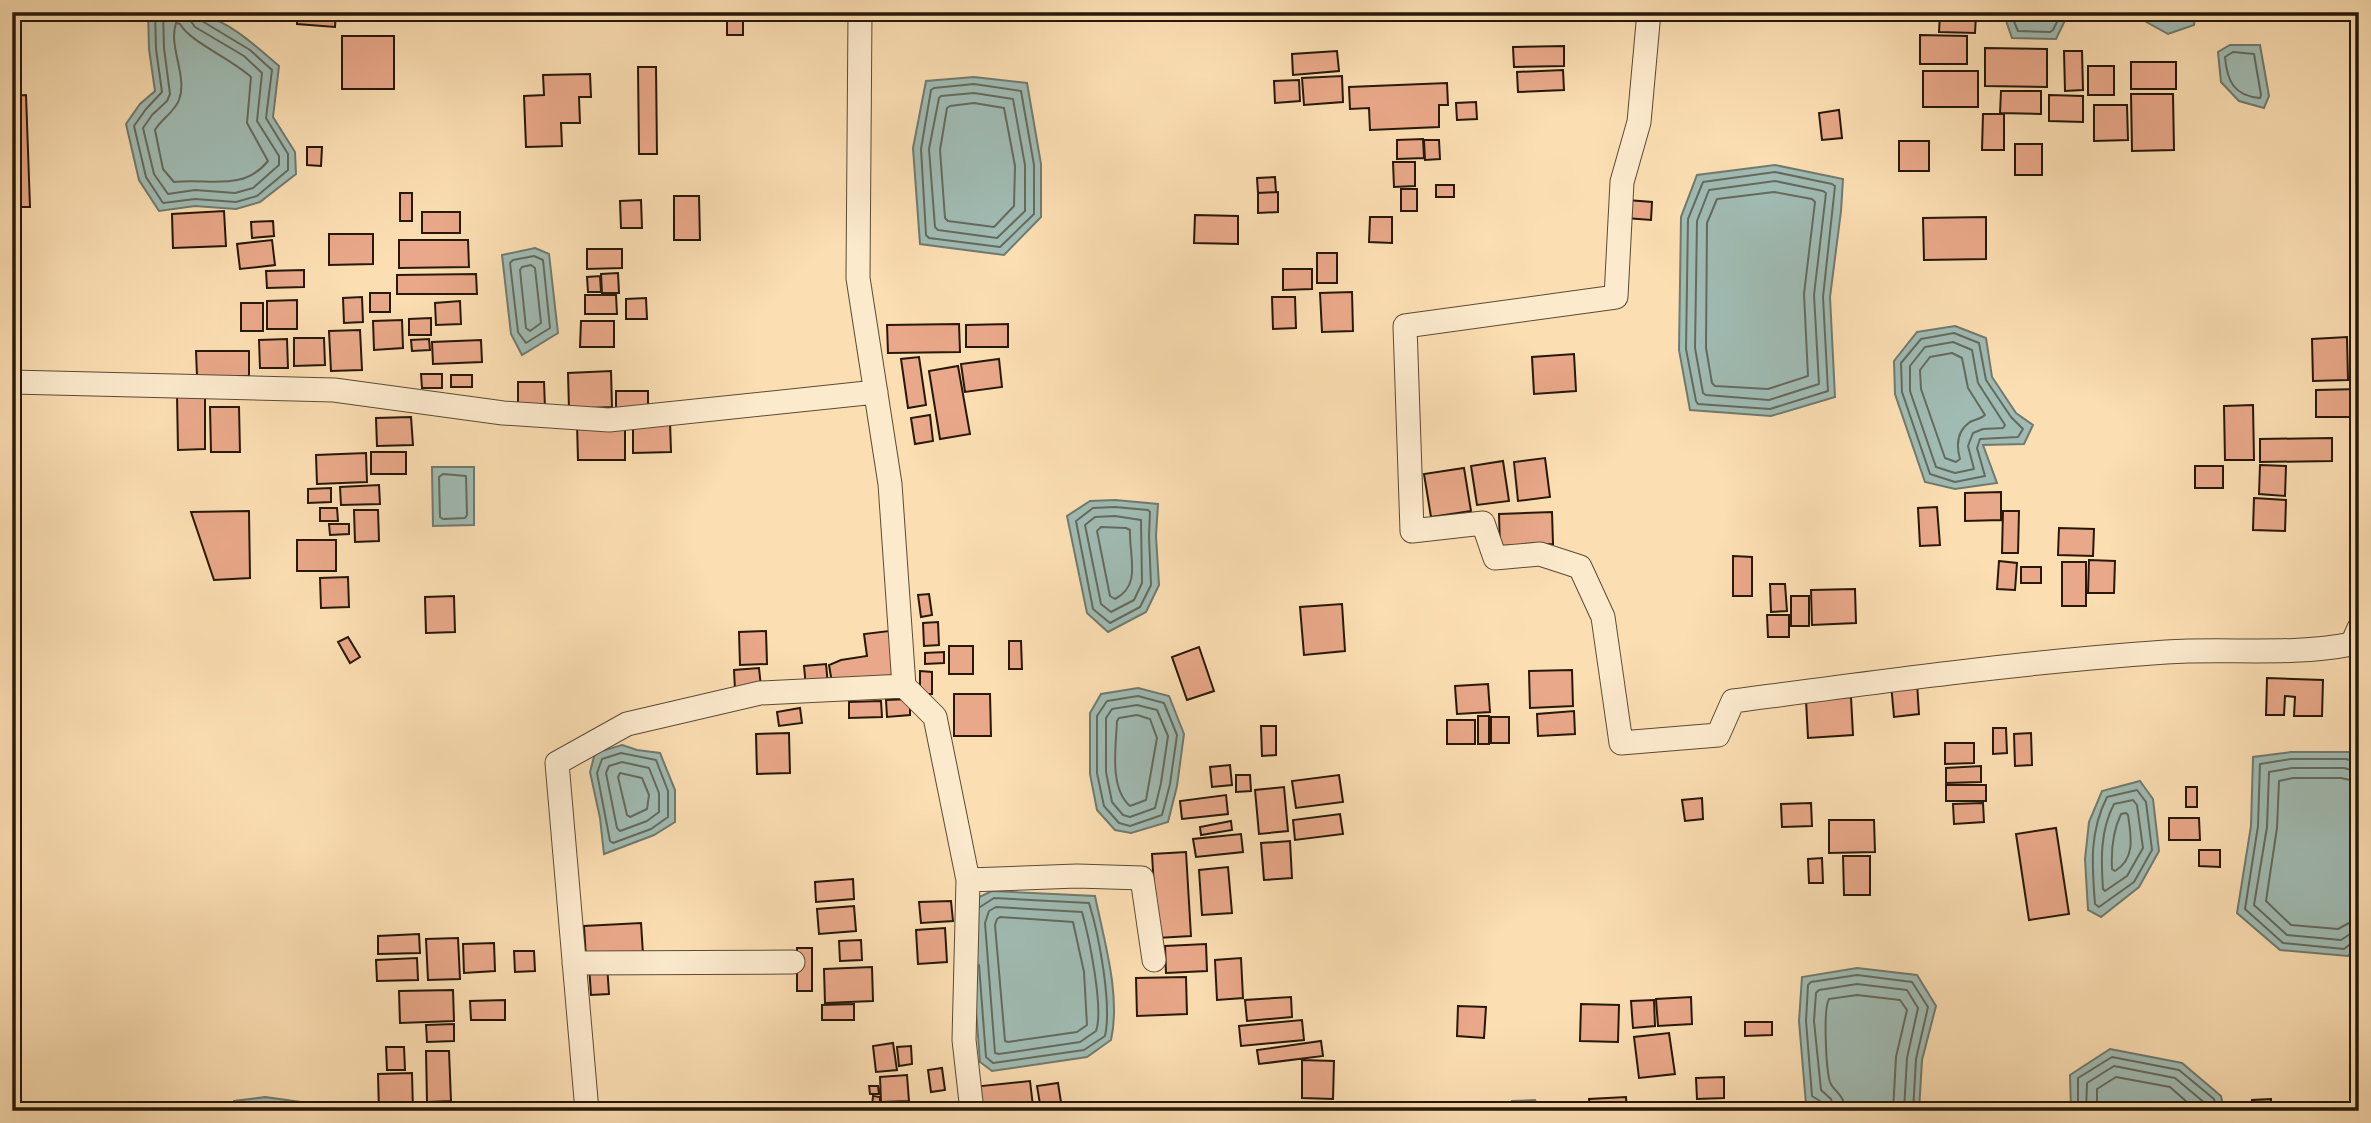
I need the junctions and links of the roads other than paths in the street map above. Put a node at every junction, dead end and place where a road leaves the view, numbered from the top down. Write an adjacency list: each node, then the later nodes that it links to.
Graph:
1 (860, 12): 4 (street)
2 (1649, 12): 5 (street)
3 (12, 382): 4 (street)
4 (876, 392): 6 (street)
5 (2356, 639)
6 (904, 686): 7 (street); 9 (street)
7 (968, 880): 8 (street); 12 (street)
8 (1154, 960)
9 (574, 962): 10 (street); 11 (street)
10 (793, 962)
11 (587, 1111)
12 (972, 1111)

